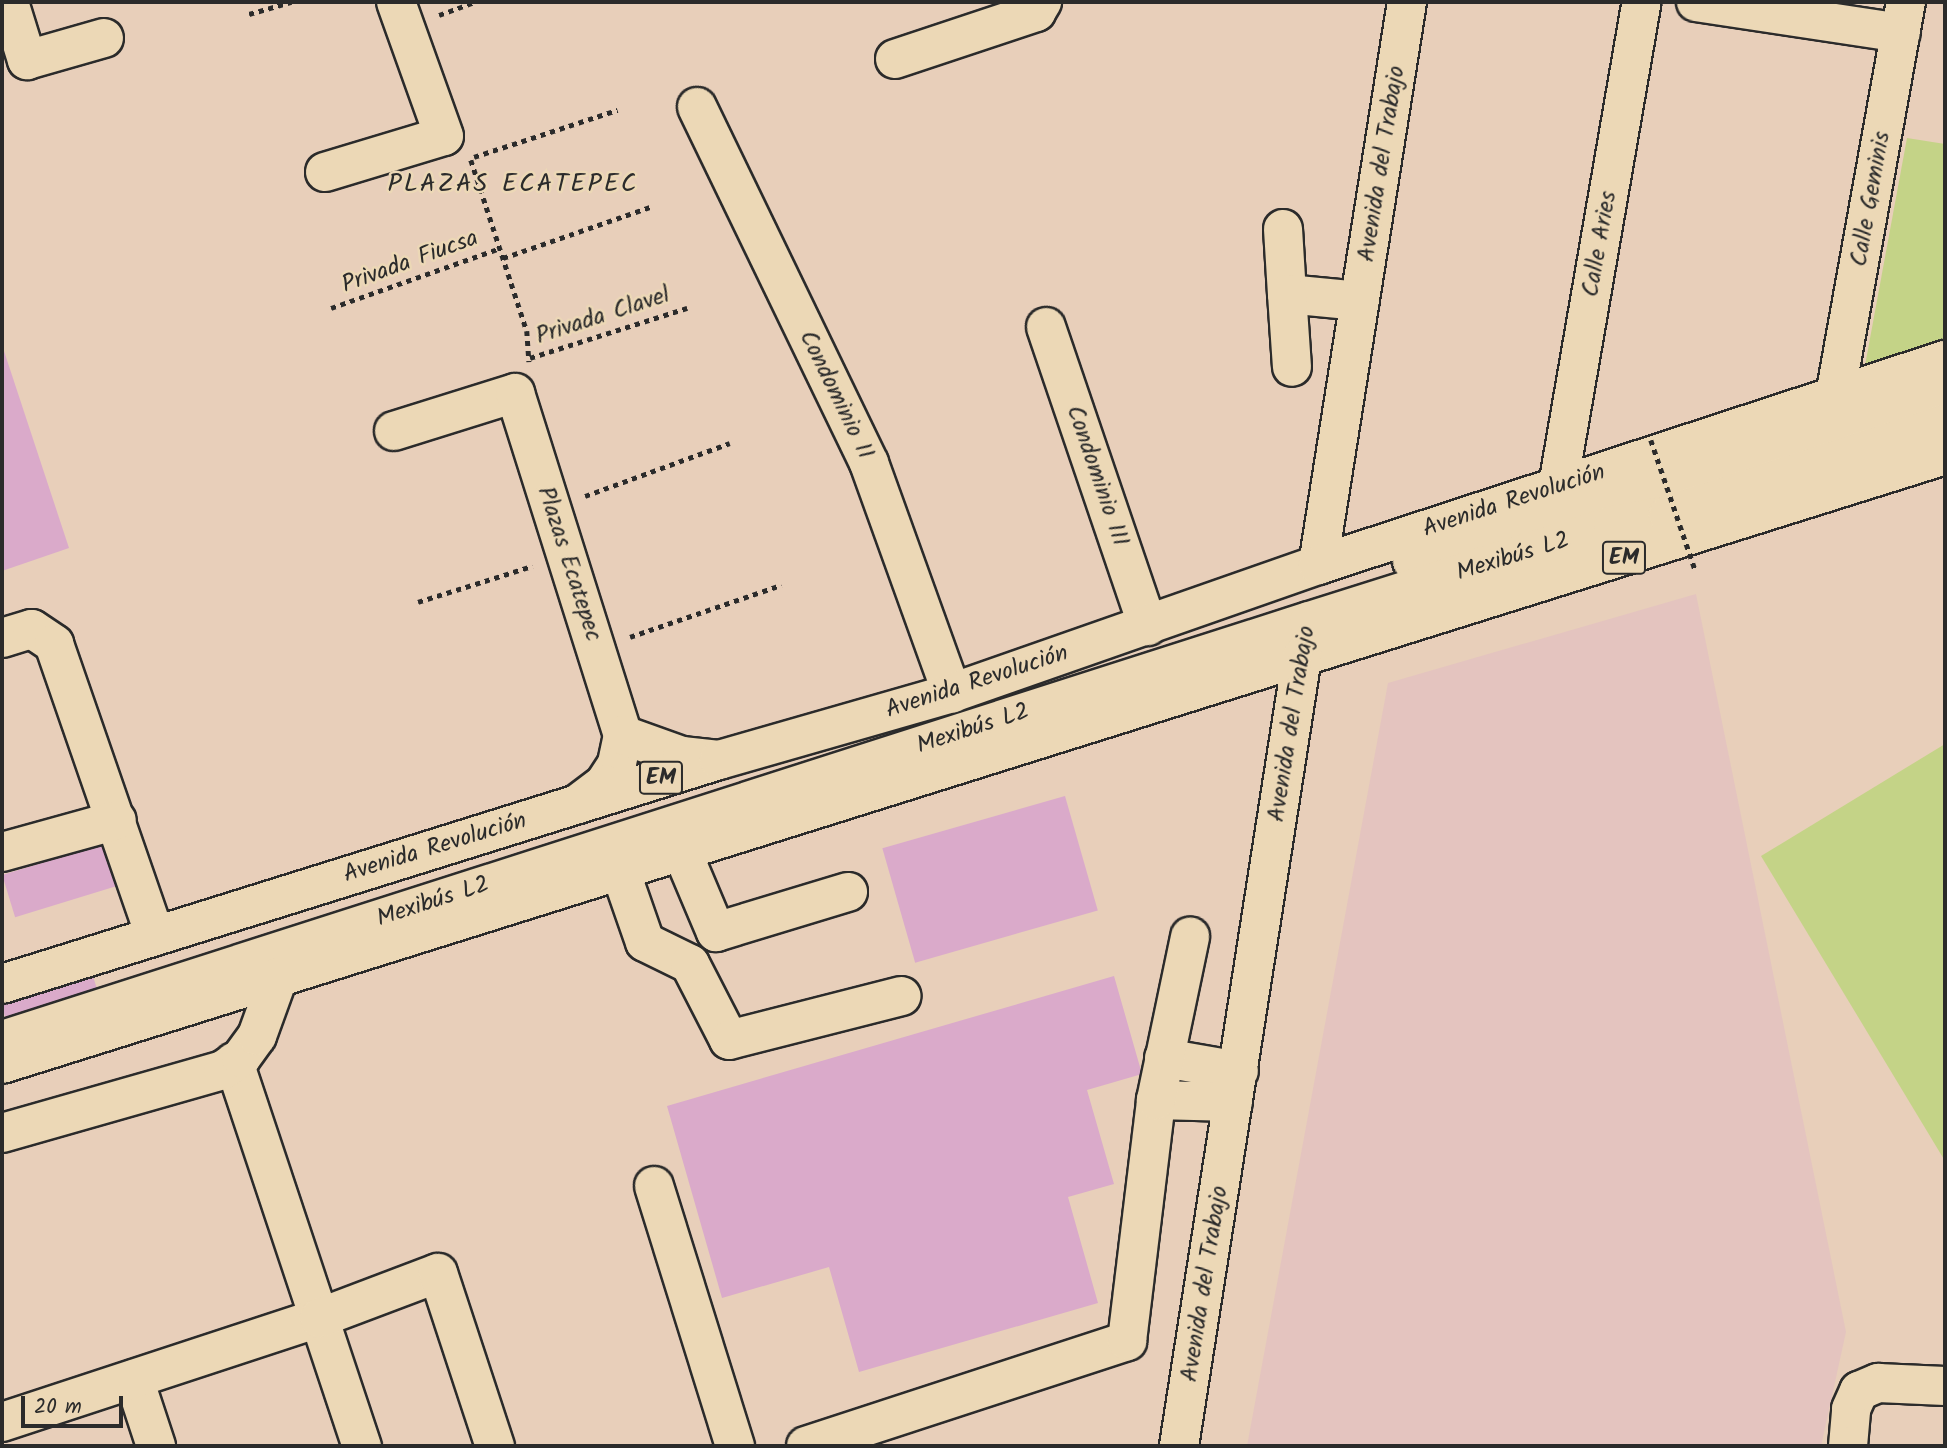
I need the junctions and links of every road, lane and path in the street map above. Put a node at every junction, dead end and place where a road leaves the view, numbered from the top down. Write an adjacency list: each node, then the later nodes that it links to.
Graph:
1 (9, 2): 10 (main road)
2 (291, 2): 8 (path)
3 (396, 2): 14 (main road)
4 (1042, 2): 11 (main road)
5 (1407, 2): 21 (main road, Avenida del Trabajo)
6 (1642, 2): 36 (main road, Calle Aries)
7 (1696, 2): 9 (main road)
8 (249, 15)
9 (1903, 18): 30 (main road, Calle Geminis)
10 (104, 38)
11 (895, 59)
12 (697, 107): 46 (main road, Condominio II)
13 (617, 110): 14 (path)
14 (457, 147): 15 (main road); 18 (path)
15 (325, 172)
16 (653, 206): 19 (path)
17 (1283, 229): 20 (main road)
18 (500, 248): 19 (path); 23 (path, Privada Fiucsa)
19 (503, 258): 25 (path)
20 (1287, 294): 21 (main road); 27 (main road)
21 (1360, 301): 42 (main road, Avenida del Trabajo)
22 (687, 307): 25 (path, Privada Clavel)
23 (331, 309)
24 (1046, 327): 43 (main road, Condominio III)
25 (530, 358): 29 (path)
26 (1945, 360): 30 (main road, Avenida Revolución / EM)
27 (1292, 367)
28 (1945, 386): 42 (main road, Mexibús L2)
29 (515, 393): 32 (main road); 37 (main road, Plazas Ecatepec)
30 (1835, 396): 36 (main road, Avenida Revolución / EM)
31 (1945, 424): 42 (main road, Mexibús L2)
32 (394, 431)
33 (1651, 440): 39 (path, bridge)
34 (730, 443): 37 (path)
35 (1945, 455): 42 (main road, Avenida Revolución / EM)
36 (1558, 486): 42 (main road, Avenida Revolución / EM)
37 (551, 508): 38 (main road, Plazas Ecatepec)
38 (566, 555): 41 (path); 45 (main road, Plazas Ecatepec)
39 (1695, 569)
40 (781, 584): 45 (path)
41 (418, 602)
42 (1311, 609): 43 (main road, Avenida Revolución / EM); 52 (main road, Avenida Revolución / EM); 60 (main road, Mexibús L2); 61 (main road, Mexibús L2); 65 (main road, Avenida del Trabajo)
43 (1148, 626): 46 (main road, Avenida Revolución / EM)
44 (2, 638): 50 (main road)
45 (596, 649): 47 (main road, Plazas Ecatepec)
46 (952, 693): 48 (main road, Avenida Revolución / EM)
47 (623, 735): 48 (main road); 49 (main road)
48 (719, 760): 49 (main road, Avenida Revolución / EM)
49 (577, 804): 55 (main road, Avenida Revolución / EM)
50 (117, 820): 51 (main road); 55 (main road)
51 (2, 852)
52 (683, 853): 53 (main road, Avenida Revolución / EM); 54 (main road)
53 (621, 873): 57 (main road, Avenida Revolución / EM); 59 (main road)
54 (848, 892)
55 (155, 936): 58 (main road, Avenida Revolución / EM)
56 (1189, 937): 62 (main road)
57 (278, 978): 63 (main road); 64 (main road, Avenida Revolución / EM)
58 (2, 984)
59 (901, 996)
60 (2, 1003)
61 (2, 1040)
62 (1164, 1058): 65 (main road); 66 (main road)
63 (234, 1062): 67 (main road); 69 (main road)
64 (2, 1064)
65 (1236, 1086): 66 (main road); 78 (main road, Avenida del Trabajo)
66 (1156, 1100): 73 (main road)
67 (2, 1133)
68 (654, 1186): 77 (main road)
69 (319, 1318): 70 (main road); 75 (main road); 76 (main road)
70 (134, 1379): 72 (main road); 74 (main road)
71 (1945, 1386): 79 (main road)
72 (2, 1422)
73 (803, 1445)
74 (156, 1446)
75 (362, 1446)
76 (495, 1446)
77 (735, 1446)
78 (1179, 1446)
79 (1848, 1446)

